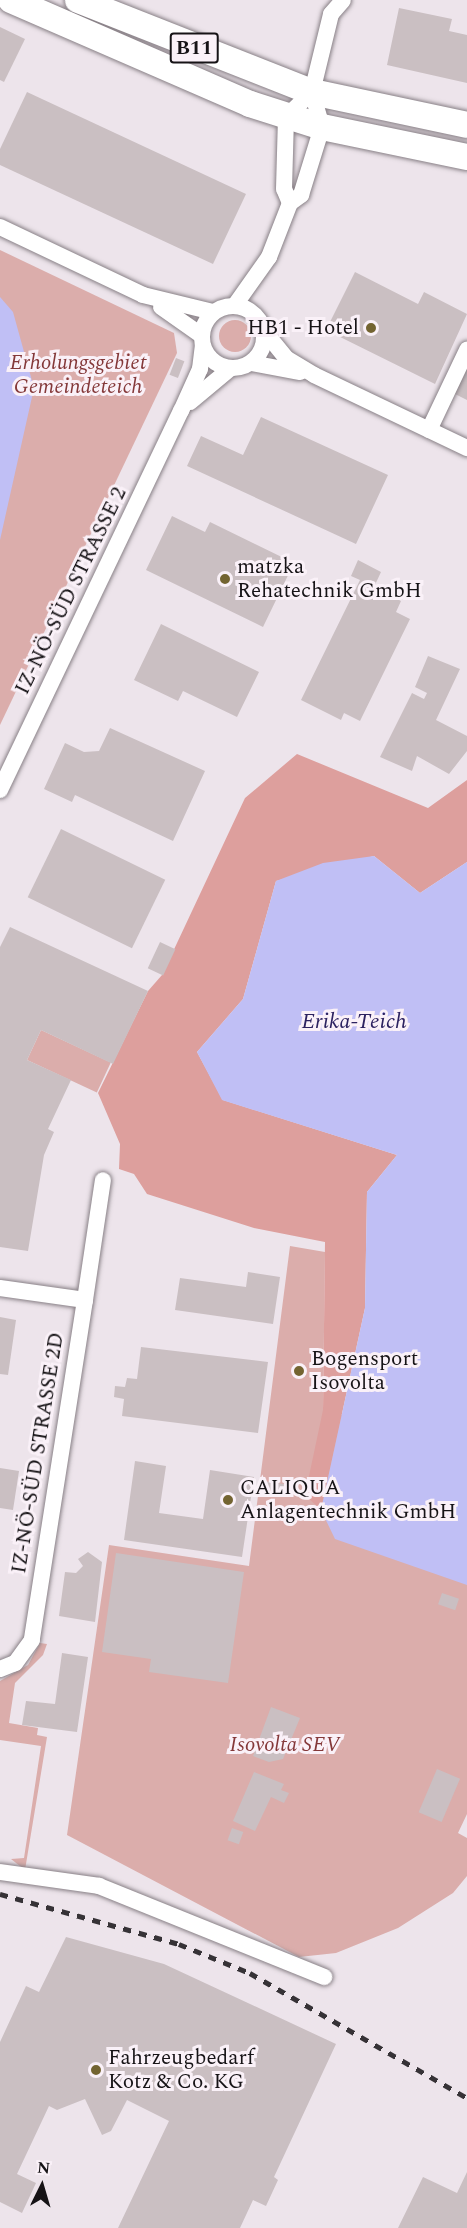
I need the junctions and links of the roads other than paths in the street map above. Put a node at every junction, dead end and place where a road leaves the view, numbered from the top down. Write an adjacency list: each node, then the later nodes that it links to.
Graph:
1 (11, 0): 5 (main road, B11)
2 (78, 0): 4 (main road, B11)
3 (343, 0): 4 (street)
4 (312, 92): 5 (street); 6 (main road, B11); 7 (street)
5 (286, 117): 7 (main road, B11); 9 (street)
6 (467, 125)
7 (322, 127): 8 (main road, B11); 9 (street)
8 (467, 157)
9 (290, 203): 11 (street)
10 (0, 227): 12 (street)
11 (269, 257): 13 (street); 15 (street)
12 (143, 295): 14 (street); 16 (street)
13 (235, 305): 14 (street); 15 (street)
14 (213, 312): 16 (street)
15 (263, 327): 18 (street); 20 (street)
16 (202, 341): 19 (street); 21 (street, IZ-NÖ-SÜD STRASSE 2)
17 (467, 350): 22 (street)
18 (251, 363): 19 (street); 20 (street)
19 (231, 368): 21 (street, IZ-NÖ-SÜD STRASSE 2)
20 (314, 375): 22 (street)
21 (182, 411): 24 (street, IZ-NÖ-SÜD STRASSE 2)
22 (429, 430): 23 (street)
23 (467, 448)
24 (0, 790)
25 (103, 1180): 27 (street, IZ-NÖ-SÜD STRASSE 2D)
26 (0, 1288): 27 (street)
27 (85, 1300): 28 (street, IZ-NÖ-SÜD STRASSE 2D)
28 (0, 1669)
29 (0, 1872): 30 (street)
30 (324, 1977)

